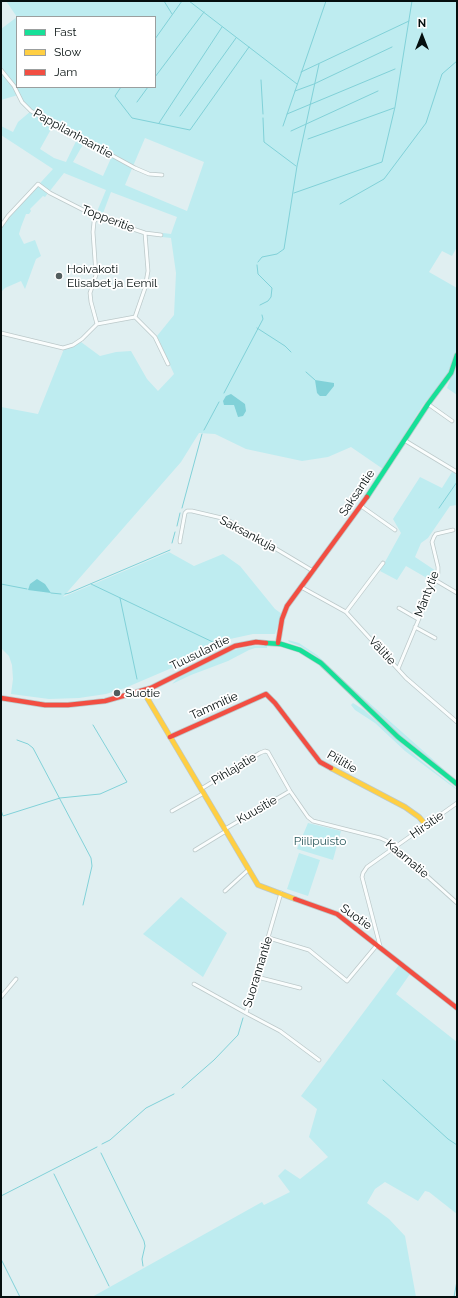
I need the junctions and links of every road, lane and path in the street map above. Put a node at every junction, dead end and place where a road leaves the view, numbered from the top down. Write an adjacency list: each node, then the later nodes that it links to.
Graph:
1 (1, 70): 2 (street, Pappilanhaantie)
2 (162, 175)
3 (96, 217): 4 (street, Topperitie); 5 (street, Topperitie); 8 (street)
4 (1, 226)
5 (145, 233): 6 (street, Topperitie); 7 (street)
6 (161, 235)
7 (135, 317): 8 (street); 11 (street)
8 (98, 324): 9 (street)
9 (1, 333)
10 (457, 355): 12 (street, Saksantie)
11 (168, 364)
12 (428, 404): 13 (street); 14 (street, Saksantie)
13 (452, 421)
14 (404, 440): 15 (street); 16 (street, Saksantie)
15 (457, 472)
16 (361, 506): 17 (street); 21 (street, Saksantie)
17 (395, 530)
18 (453, 530): 22 (street, Mäntytie)
19 (180, 542): 21 (street, Saksankuja)
20 (382, 563): 26 (street)
21 (313, 571): 23 (street, Saksantie)
22 (435, 580): 24 (street); 27 (street, Mäntytie)
23 (301, 587): 26 (street, Välitie); 30 (street, Saksantie)
24 (457, 593)
25 (399, 608): 27 (street)
26 (346, 612): 31 (street, Välitie)
27 (418, 619): 28 (street, Mäntytie)
28 (415, 627): 29 (street); 31 (street, Mäntytie)
29 (435, 638)
30 (278, 643): 32 (street, Tuusulantie); 38 (street, Tuusulantie)
31 (398, 669): 35 (street, Välitie)
32 (144, 691): 34 (street, Tuusulantie); 36 (street, Suotie)
33 (266, 694): 36 (street, Tammitie); 43 (street, Piilitie)
34 (1, 698)
35 (457, 722)
36 (170, 737): 40 (street, Suotie)
37 (268, 752): 39 (street, Kaarnatie); 40 (street, Pihlajatie)
38 (457, 784)
39 (290, 790): 44 (street, Kuusitie); 45 (street, Kaarnatie)
40 (202, 791): 42 (street, Pihlajatie); 44 (street, Suotie)
41 (457, 803): 43 (street, Hirsitie)
42 (172, 811)
43 (426, 825): 45 (street, Hirsitie)
44 (225, 830): 46 (street, Kuusitie); 47 (street, Suotie)
45 (395, 847): 50 (street, Kaarnatie); 52 (street, Hirsitie)
46 (195, 850)
47 (248, 870): 48 (street); 49 (street, Suotie)
48 (225, 891)
49 (281, 893): 51 (street, Suorannantie); 52 (street, Suotie)
50 (457, 903)
51 (268, 938): 52 (street); 53 (street, Suorannantie)
52 (379, 946): 58 (street, Suotie)
53 (257, 977): 56 (street); 59 (street, Suorannantie)
54 (16, 979): 57 (street)
55 (194, 984): 59 (street)
56 (300, 988)
57 (1, 997)
58 (457, 1008)
59 (246, 1013): 60 (street, Suorannantie)
60 (319, 1060)

